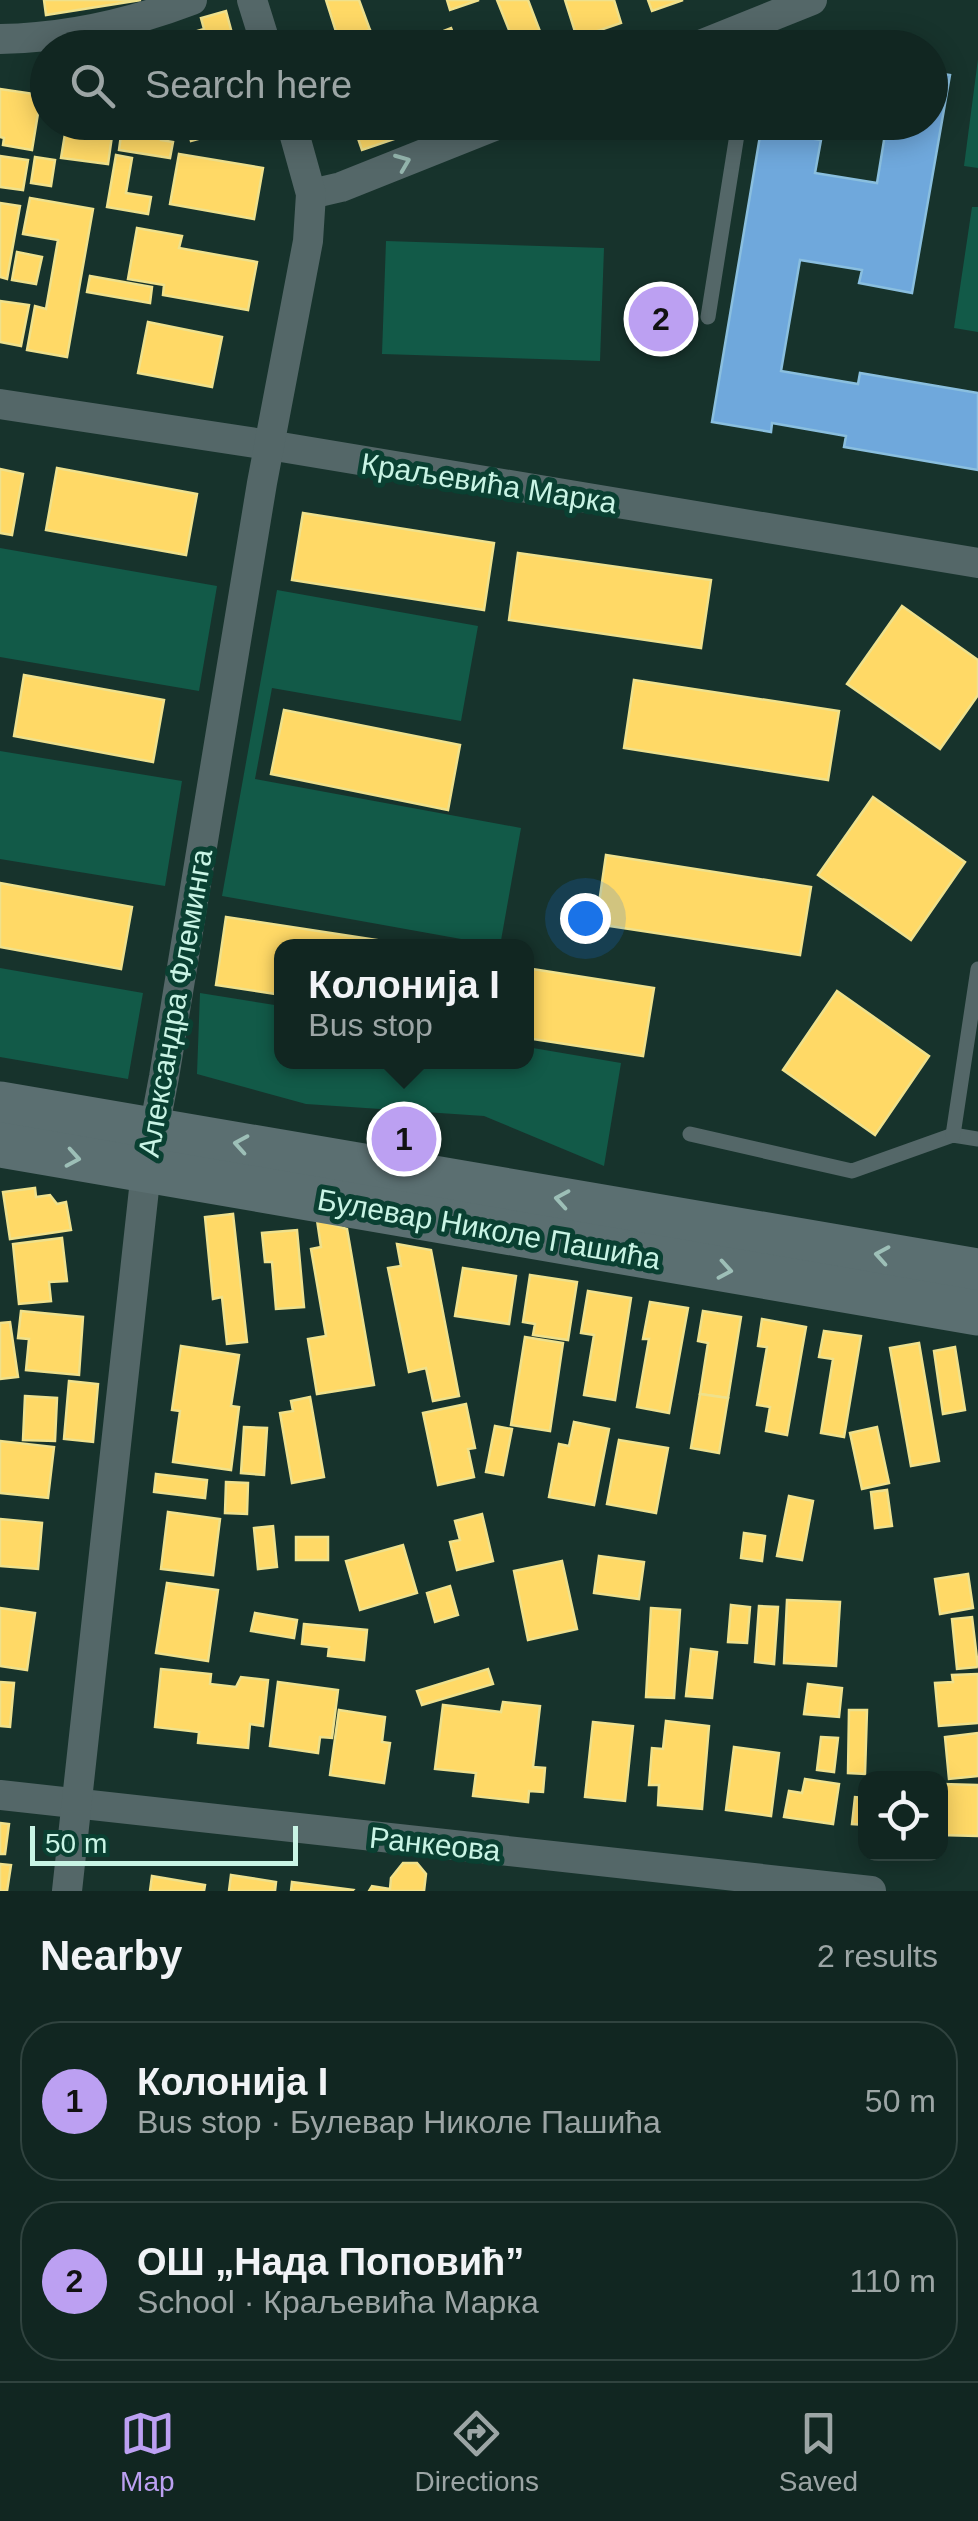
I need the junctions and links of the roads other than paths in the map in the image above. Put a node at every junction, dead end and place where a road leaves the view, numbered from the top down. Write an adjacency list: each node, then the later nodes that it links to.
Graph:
1 (192, 0): 4 (street)
2 (252, 0): 5 (street)
3 (812, 0): 6 (street)
4 (88, 30)
5 (261, 30)
6 (753, 30)
7 (30, 38): 8 (street)
8 (0, 39)
9 (296, 140): 12 (street, Александра Флеминга)
10 (459, 140): 12 (street, one-way to 10)
11 (736, 140): 13 (lane)
12 (312, 194): 15 (street, Александра Флеминга)
13 (708, 317)
14 (0, 404): 15 (street, Краљевића Марка)
15 (269, 446): 16 (street, Краљевића Марка); 23 (street, Александра Флеминга)
16 (978, 563)
17 (978, 970): 20 (lane)
18 (0, 1104): 23 (main road, Булевар Николе Пашића)
19 (690, 1134): 20 (lane)
20 (953, 1135): 21 (lane)
21 (978, 1139)
22 (0, 1145): 23 (main road, Булевар Николе Пашића, one-way to 23)
23 (150, 1150): 24 (main road, Булевар Николе Пашића, one-way to 23); 25 (main road, Булевар Николе Пашића, one-way to 25); 27 (street, Александра Флеминга)
24 (978, 1272)
25 (978, 1312)
26 (0, 1796): 27 (street, Ранкеова)
27 (76, 1804): 28 (street, Александра Флеминга); 29 (street, Ранкеова)
28 (67, 1891)
29 (871, 1891)

